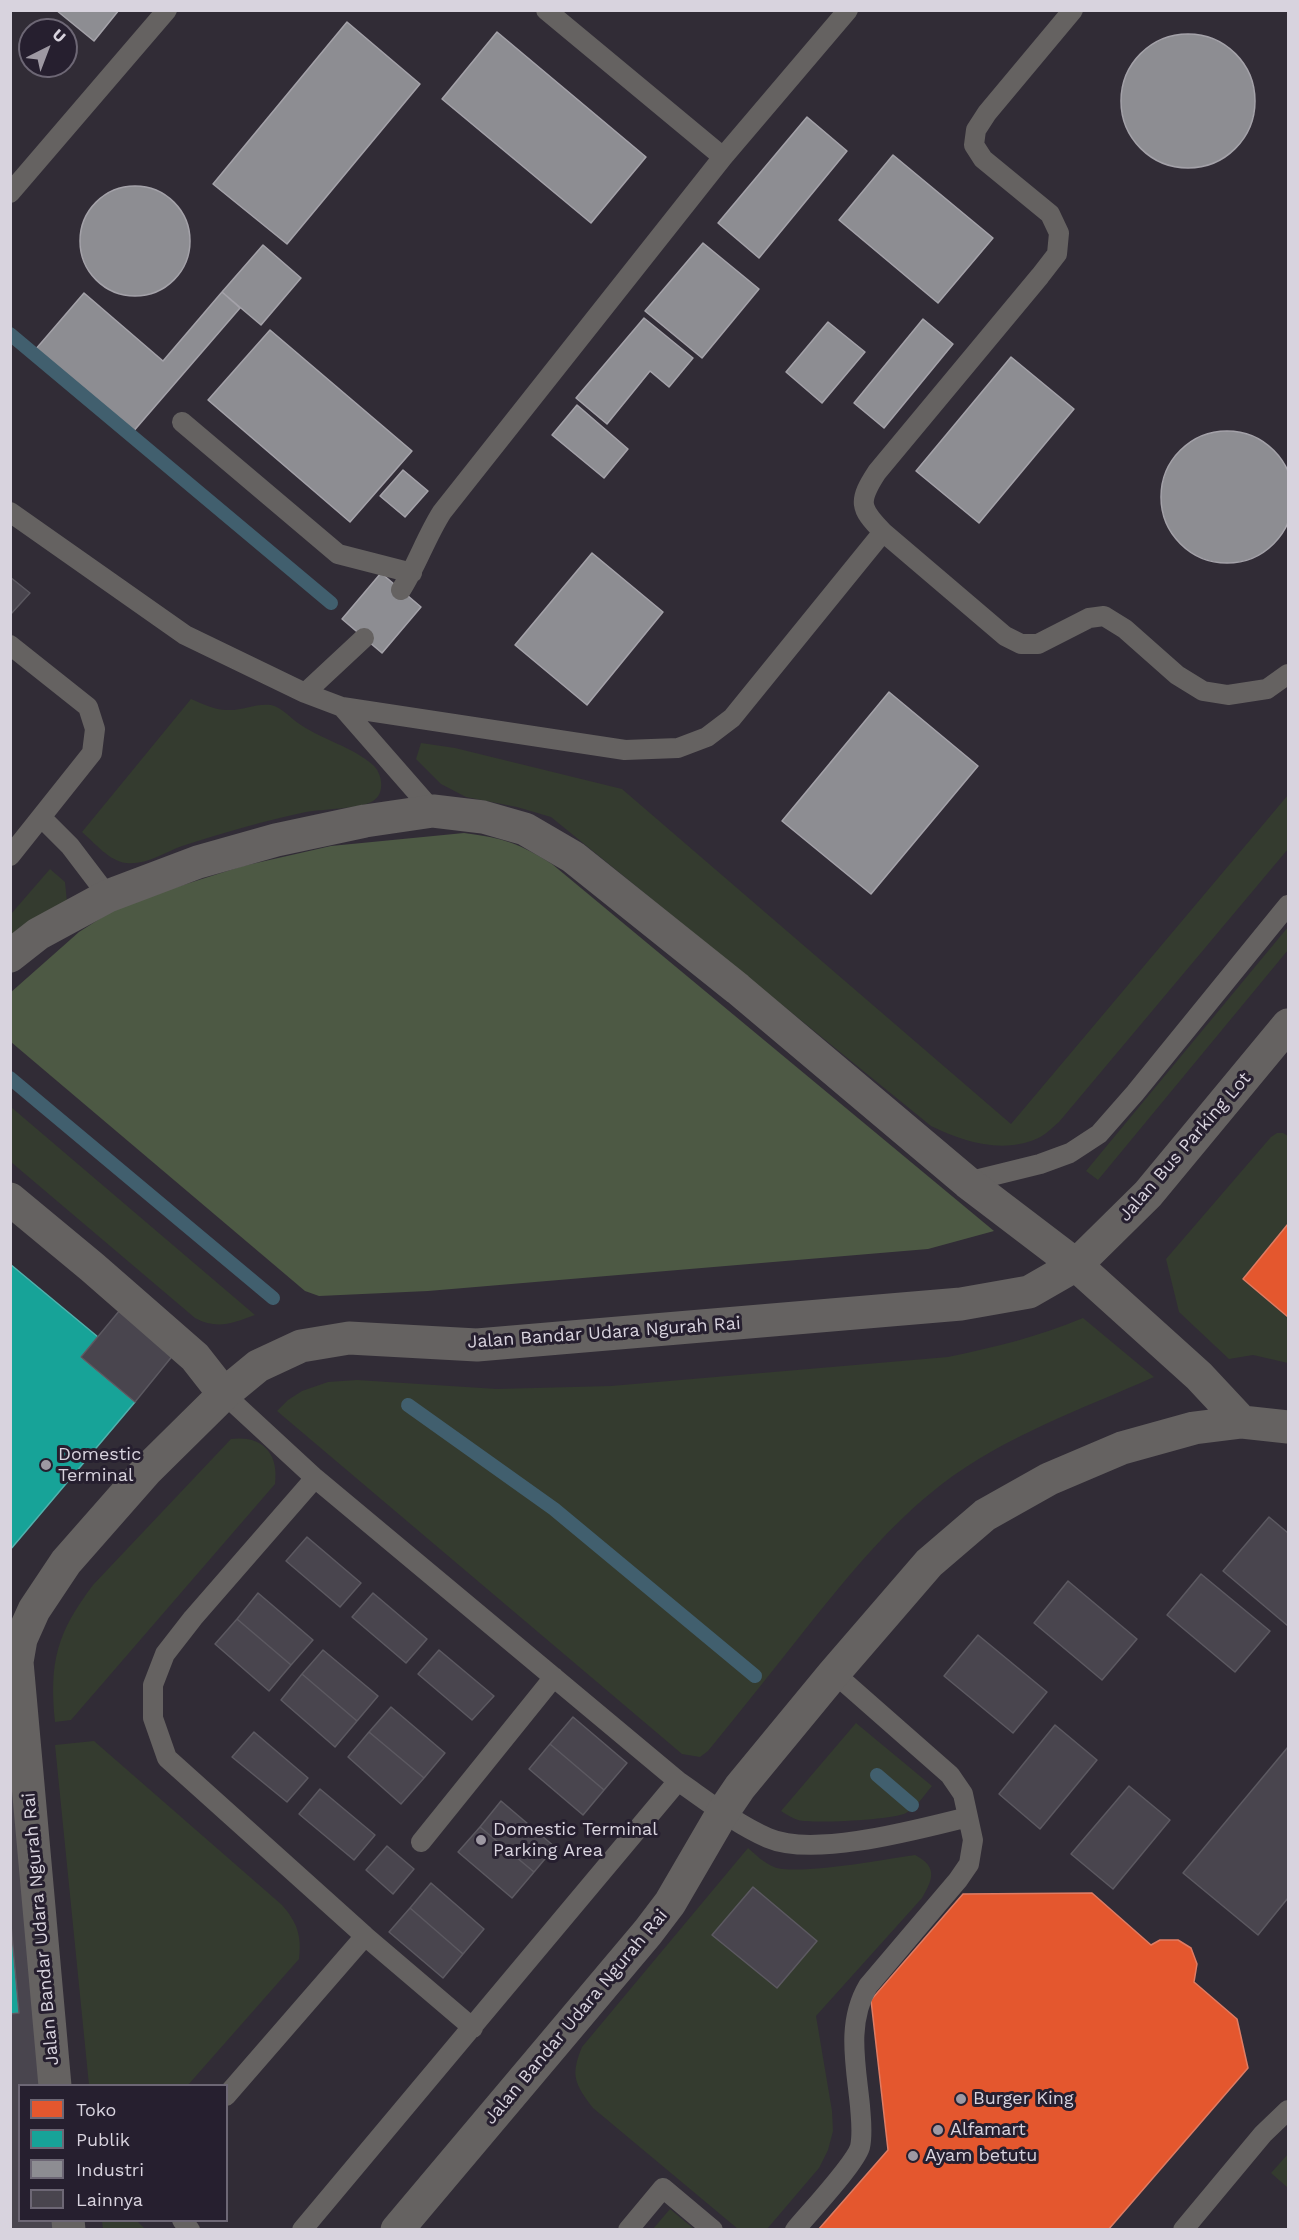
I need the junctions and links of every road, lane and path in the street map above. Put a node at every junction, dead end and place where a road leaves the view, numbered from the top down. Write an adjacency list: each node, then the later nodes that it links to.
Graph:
1 (167, 10): 6 (lane)
2 (546, 10): 5 (lane)
3 (848, 10): 5 (lane)
4 (1064, 14): 9 (lane)
5 (723, 157): 10 (lane)
6 (10, 193)
7 (182, 422): 10 (lane)
8 (10, 512): 15 (lane)
9 (883, 532): 14 (lane); 16 (lane)
10 (412, 573): 11 (lane)
11 (401, 590)
12 (364, 638): 15 (lane)
13 (10, 645): 18 (lane)
14 (1288, 674)
15 (305, 693): 16 (lane)
16 (342, 707): 17 (lane)
17 (433, 811): 20 (street); 24 (street)
18 (41, 817): 19 (lane); 20 (lane)
19 (10, 856)
20 (108, 896): 22 (street)
21 (1288, 904): 24 (lane)
22 (10, 956)
23 (1286, 1034): 26 (street, Jalan Bus Parking Lot)
24 (967, 1182): 26 (street)
25 (10, 1199): 27 (street)
26 (1076, 1264): 27 (street, Jalan Bandar Udara Ngurah Rai); 28 (street)
27 (224, 1394): 30 (lane); 39 (street, Jalan Bandar Udara Ngurah Rai)
28 (1242, 1422): 29 (street, Jalan Bandar Udara Ngurah Rai); 31 (street, Jalan Bandar Udara Ngurah Rai)
29 (1288, 1427)
30 (315, 1478): 32 (lane); 37 (lane)
31 (834, 1673): 34 (street, Jalan Bandar Udara Ngurah Rai); 35 (lane)
32 (554, 1677): 33 (lane); 36 (lane)
33 (678, 1781): 34 (lane); 38 (lane)
34 (723, 1812): 35 (lane); 43 (street, Jalan Bandar Udara Ngurah Rai)
35 (968, 1818): 46 (lane)
36 (421, 1842)
37 (365, 1936): 38 (lane); 40 (lane)
38 (473, 2028): 42 (lane)
39 (56, 2084)
40 (228, 2094)
41 (1288, 2110): 47 (lane)
42 (302, 2229)
43 (396, 2229)
44 (628, 2229): 45 (lane)
45 (713, 2229)
46 (795, 2229)
47 (1183, 2229)

